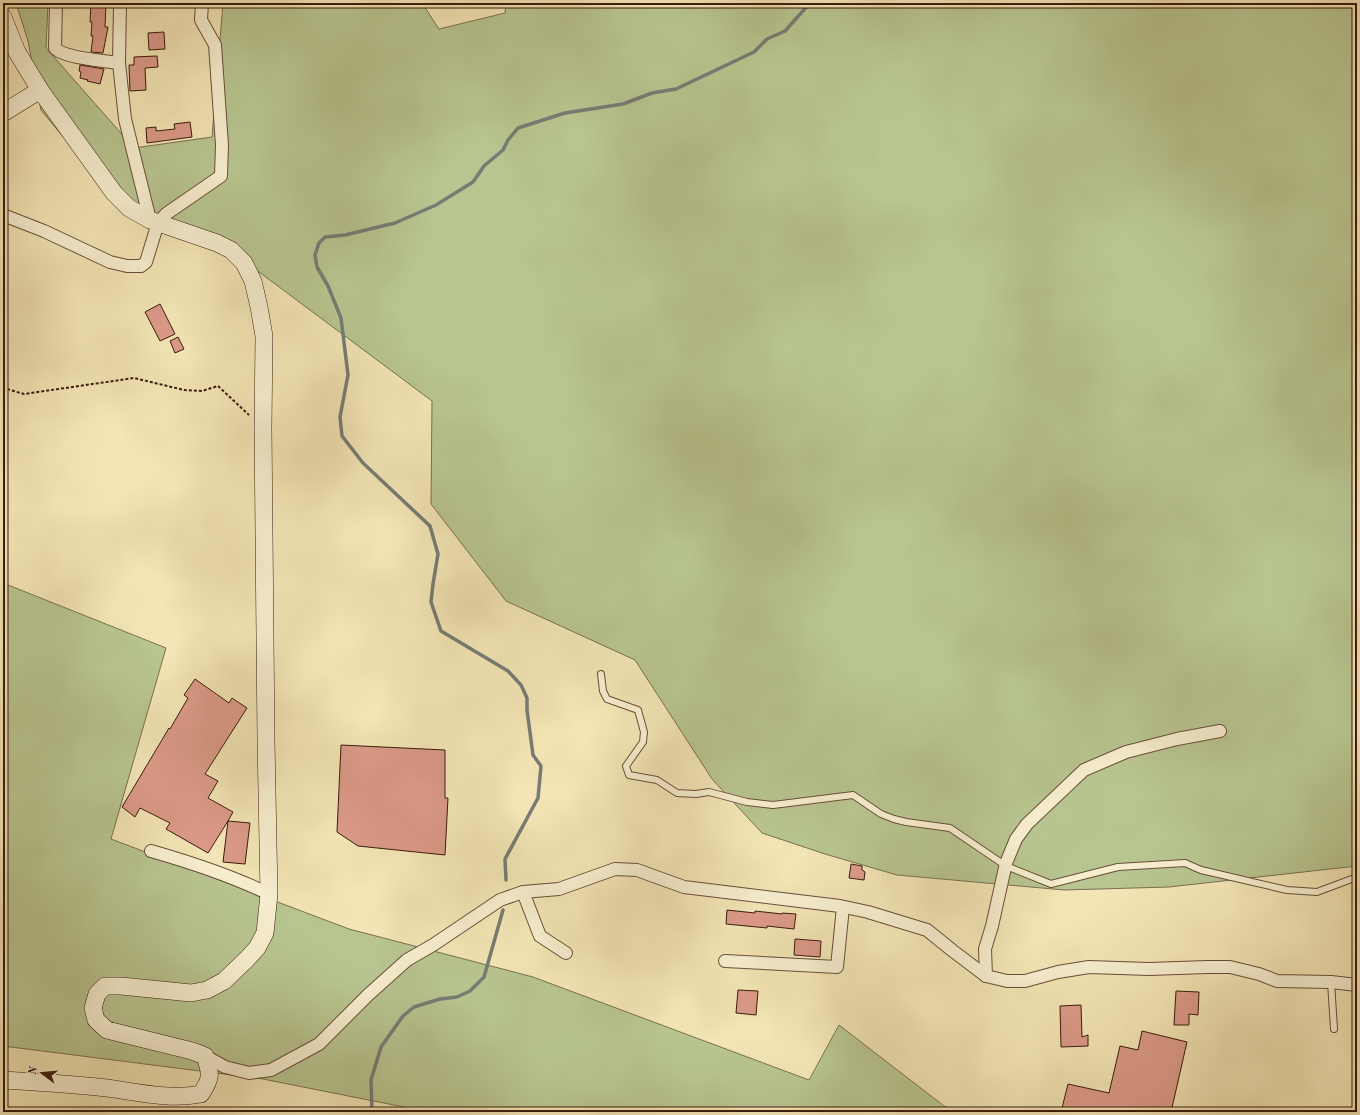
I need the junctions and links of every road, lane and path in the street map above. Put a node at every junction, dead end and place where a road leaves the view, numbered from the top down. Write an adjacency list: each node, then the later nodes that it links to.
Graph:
1 (56, 3): 5 (street)
2 (120, 3): 5 (street)
3 (202, 3): 9 (street)
4 (3, 17): 6 (street)
5 (120, 63): 9 (street)
6 (40, 90): 7 (street); 9 (street)
7 (3, 113)
8 (3, 215): 9 (street)
9 (154, 222): 11 (street)
10 (3, 380): 11 (path)
11 (263, 428): 18 (street)
12 (601, 674): 15 (lane)
13 (1220, 731): 15 (street)
14 (152, 851): 18 (street)
15 (1006, 866): 16 (lane); 22 (street)
16 (1357, 877)
17 (523, 892): 19 (street); 20 (street); 26 (street)
18 (269, 894): 26 (street)
19 (843, 907): 21 (street); 22 (street)
20 (566, 954)
21 (725, 961)
22 (986, 976): 23 (street)
23 (1331, 982): 24 (street); 25 (lane)
24 (1357, 985)
25 (1334, 1029)
26 (205, 1056): 27 (street)
27 (3, 1080)

